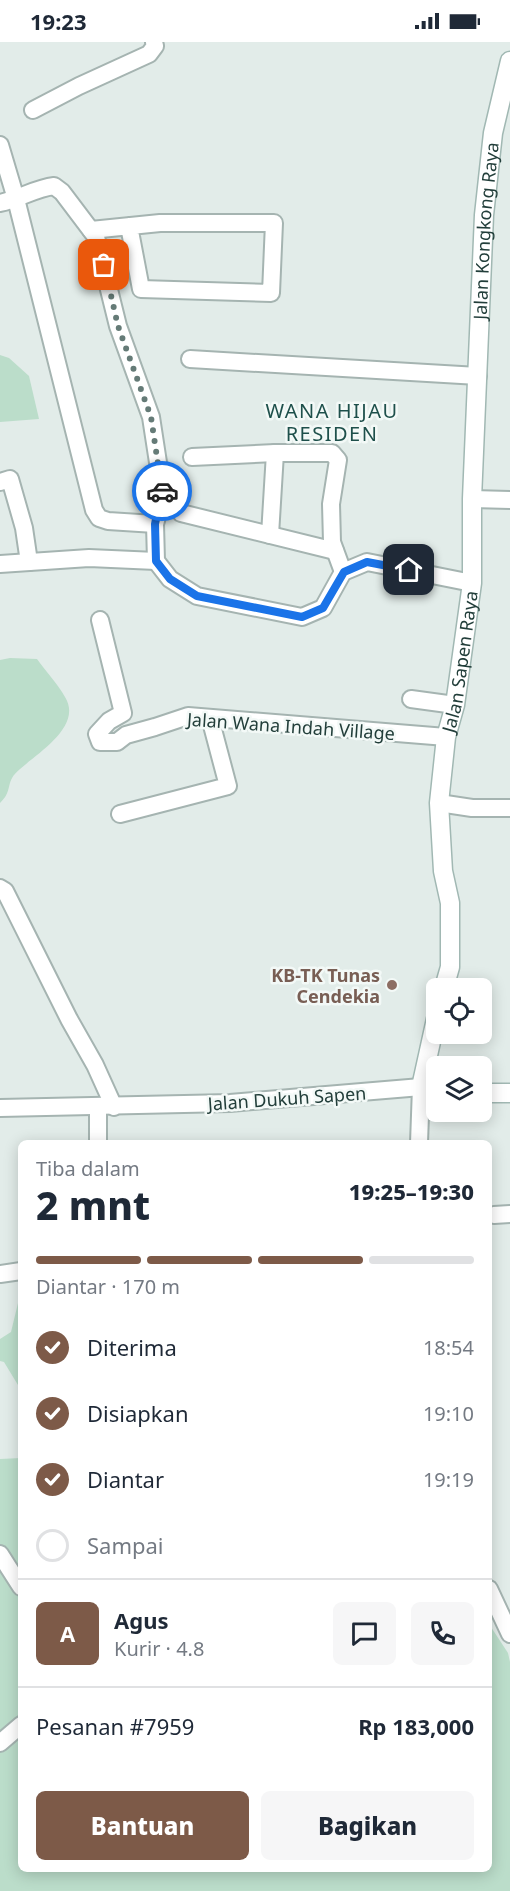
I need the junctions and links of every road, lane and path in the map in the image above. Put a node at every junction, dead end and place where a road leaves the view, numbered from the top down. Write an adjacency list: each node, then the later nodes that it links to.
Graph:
1 (154, 42): 3 (street)
2 (510, 61): 8 (street, Jalan Kongkong Raya)
3 (33, 110)
4 (0, 145): 5 (street)
5 (8, 201): 7 (street); 17 (street)
6 (129, 226): 6 (street); 7 (street)
7 (94, 234): 17 (street)
8 (478, 332): 10 (street, Jalan Sapen Raya)
9 (190, 358): 10 (street)
10 (478, 376): 14 (street, Jalan Sapen Raya)
11 (275, 453): 12 (street); 18 (street); 19 (street)
12 (192, 457)
13 (0, 482): 21 (street)
14 (472, 499): 15 (street); 24 (street, Jalan Sapen Raya)
15 (510, 500)
16 (181, 513): 18 (street)
17 (155, 524): 20 (street)
18 (270, 535): 19 (street)
19 (335, 551): 23 (street)
20 (156, 561): 21 (street); 23 (street)
21 (28, 562): 22 (street)
22 (0, 564)
23 (344, 572): 24 (street)
24 (472, 582): 27 (street, Jalan Sapen Raya)
25 (100, 620): 28 (street, Jalan Wana Indah Village)
26 (411, 699): 27 (street)
27 (455, 705): 29 (street, Jalan Sapen Raya)
28 (210, 718): 29 (street, Jalan Wana Indah Village); 32 (street)
29 (446, 737): 30 (street, Jalan Sapen Raya)
30 (439, 803): 31 (street); 34 (street, Jalan Sapen Raya)
31 (510, 808)
32 (120, 814)
33 (0, 888): 39 (street)
34 (447, 978)
35 (426, 1088): 39 (street, Jalan Dukuh Sapen)
36 (492, 1093): 37 (street)
37 (510, 1093)
38 (426, 1100): 42 (street)
39 (106, 1107): 40 (street, Jalan Dukuh Sapen); 41 (street)
40 (0, 1108)
41 (99, 1140)
42 (419, 1140)
43 (18, 1271): 44 (street)
44 (0, 1274)
45 (0, 1554): 46 (street)
46 (18, 1582)
47 (492, 1595): 48 (street)
48 (510, 1634)
49 (18, 1728): 50 (street)
50 (0, 1743)

